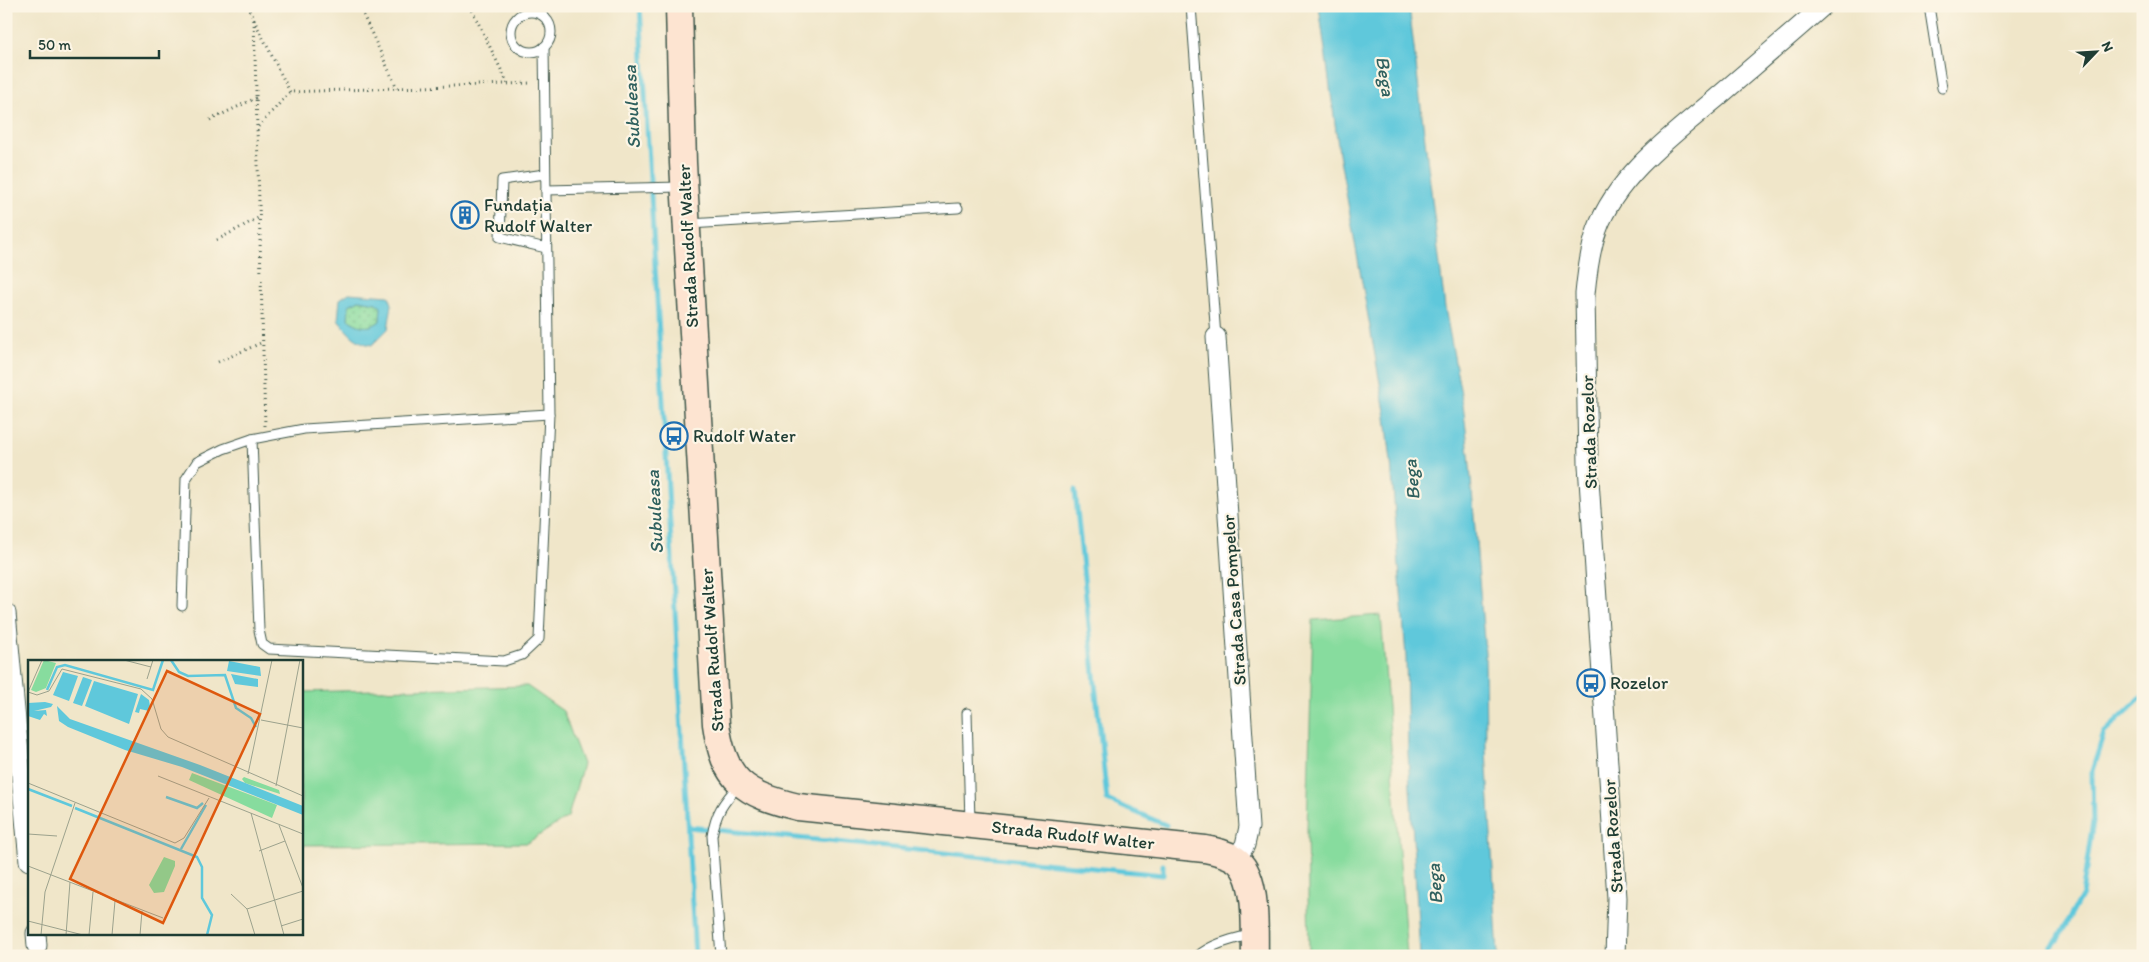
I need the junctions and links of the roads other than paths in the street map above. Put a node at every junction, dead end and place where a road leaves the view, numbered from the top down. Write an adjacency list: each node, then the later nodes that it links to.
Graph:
1 (679, 6): 8 (street, Strada Rudolf Walter)
2 (1191, 6): 13 (lane)
3 (1824, 6): 27 (street, Strada Rozelor)
4 (1929, 6): 6 (lane)
5 (544, 48): 5 (lane); 7 (lane)
6 (1942, 88)
7 (545, 174): 9 (lane); 12 (lane)
8 (679, 187): 9 (lane); 11 (street, Strada Rudolf Walter)
9 (546, 190): 12 (lane)
10 (958, 208): 11 (lane)
11 (686, 224): 20 (street, Strada Rudolf Walter)
12 (546, 248): 14 (lane)
13 (1216, 337): 23 (street, Strada Casa Pompelor)
14 (548, 414): 15 (lane); 15 (lane)
15 (252, 439): 16 (lane)
16 (182, 606)
17 (6, 614): 19 (street)
18 (967, 713): 21 (lane)
19 (12, 738): 22 (street)
20 (740, 783): 21 (street, Strada Rudolf Walter); 26 (lane)
21 (970, 825): 23 (street, Strada Rudolf Walter)
22 (28, 854)
23 (1236, 859): 24 (street)
24 (1255, 945): 25 (lane)
25 (1201, 953)
26 (721, 956)
27 (1615, 956)

